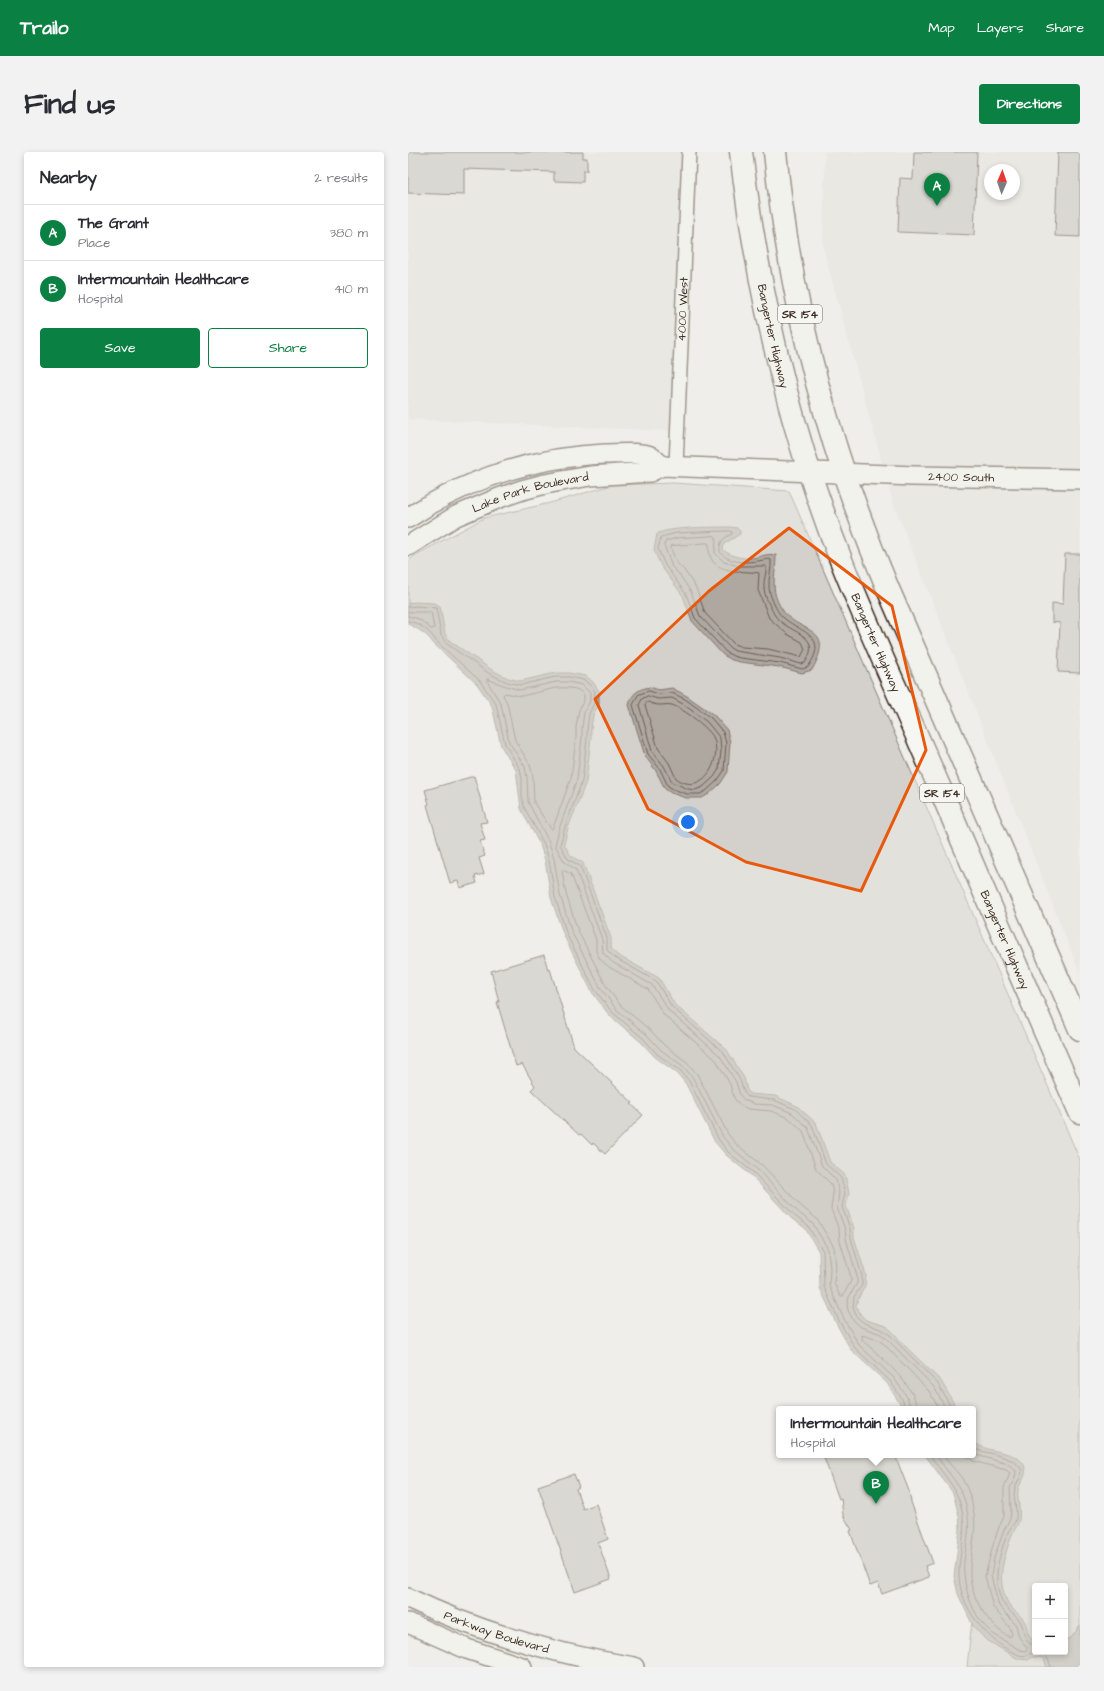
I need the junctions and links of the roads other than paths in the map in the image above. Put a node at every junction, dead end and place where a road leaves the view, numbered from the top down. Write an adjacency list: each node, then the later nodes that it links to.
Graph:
1 (690, 152): 4 (street, 4000 West)
2 (741, 152): 5 (highway, Bangerter Highway / SR 154)
3 (775, 152): 6 (highway, SR 154)
4 (669, 466): 5 (street, Lake Park Boulevard); 8 (street, Lake Park Boulevard); 9 (street, Lake Park Boulevard)
5 (810, 471): 6 (street, Lake Park Boulevard); 11 (highway, Bangerter Highway / SR 154)
6 (843, 472): 7 (street, 2400 South); 10 (highway, SR 154)
7 (1080, 479)
8 (408, 518)
9 (408, 546)
10 (1080, 1029)
11 (1080, 1112)
12 (408, 1598): 15 (street, Parkway Boulevard)
13 (408, 1623): 14 (street, Parkway Boulevard)
14 (522, 1667)
15 (634, 1667)

